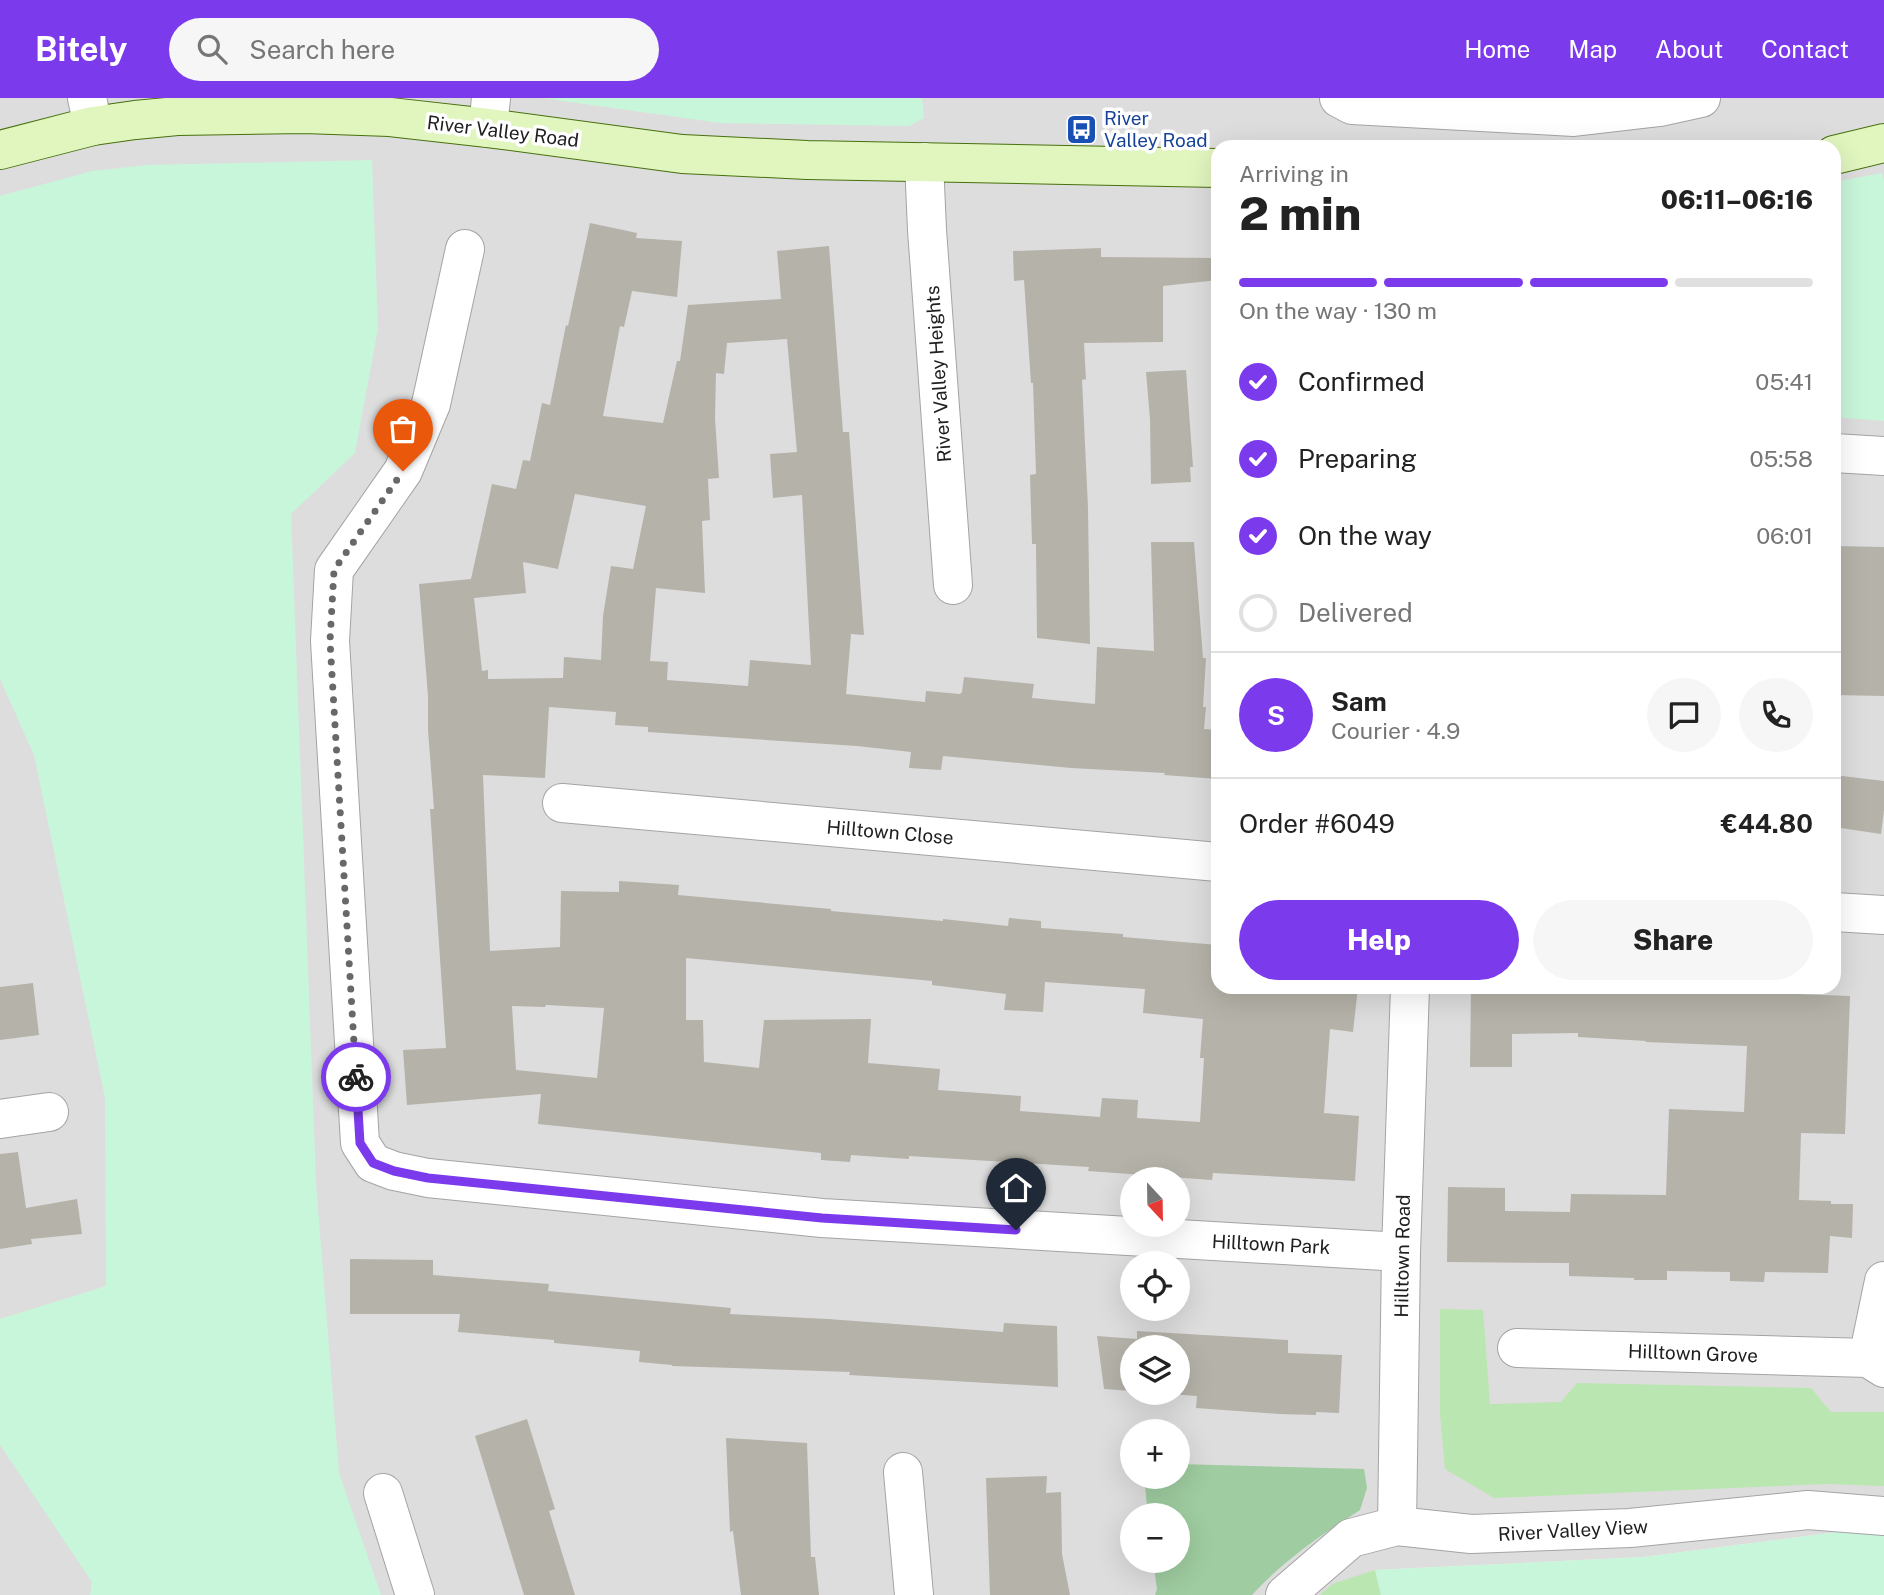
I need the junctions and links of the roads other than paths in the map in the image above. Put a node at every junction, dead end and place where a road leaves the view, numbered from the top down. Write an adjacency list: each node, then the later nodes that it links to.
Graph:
1 (1339, 98): 2 (street)
2 (1701, 98)
3 (90, 112): 4 (street, River Valley Road); 6 (street, River Valley Road)
4 (490, 113): 8 (street, River Valley Road)
5 (1884, 143): 7 (street)
6 (0, 150)
7 (1841, 153)
8 (925, 162): 9 (street, River Valley Road); 13 (street, River Valley Heights)
9 (1211, 168)
10 (465, 249): 21 (street, Hilltown Park)
11 (1841, 453): 12 (street)
12 (1884, 456)
13 (953, 585)
14 (562, 803): 15 (street, Hilltown Close)
15 (1211, 861)
16 (1841, 912): 17 (street)
17 (1884, 915)
18 (1410, 994): 21 (street, Hilltown Road)
19 (49, 1112): 20 (street)
20 (0, 1119)
21 (1401, 1252): 28 (street, Hilltown Road)
22 (1884, 1281): 24 (street, Hilltown Grove)
23 (1517, 1348): 24 (street, Hilltown Grove)
24 (1876, 1363)
25 (903, 1472): 30 (street)
26 (383, 1493): 29 (street)
27 (1884, 1517): 28 (street, River Valley View)
28 (1397, 1526): 31 (street, River Valley View)
29 (415, 1595)
30 (914, 1595)
31 (1285, 1595)

